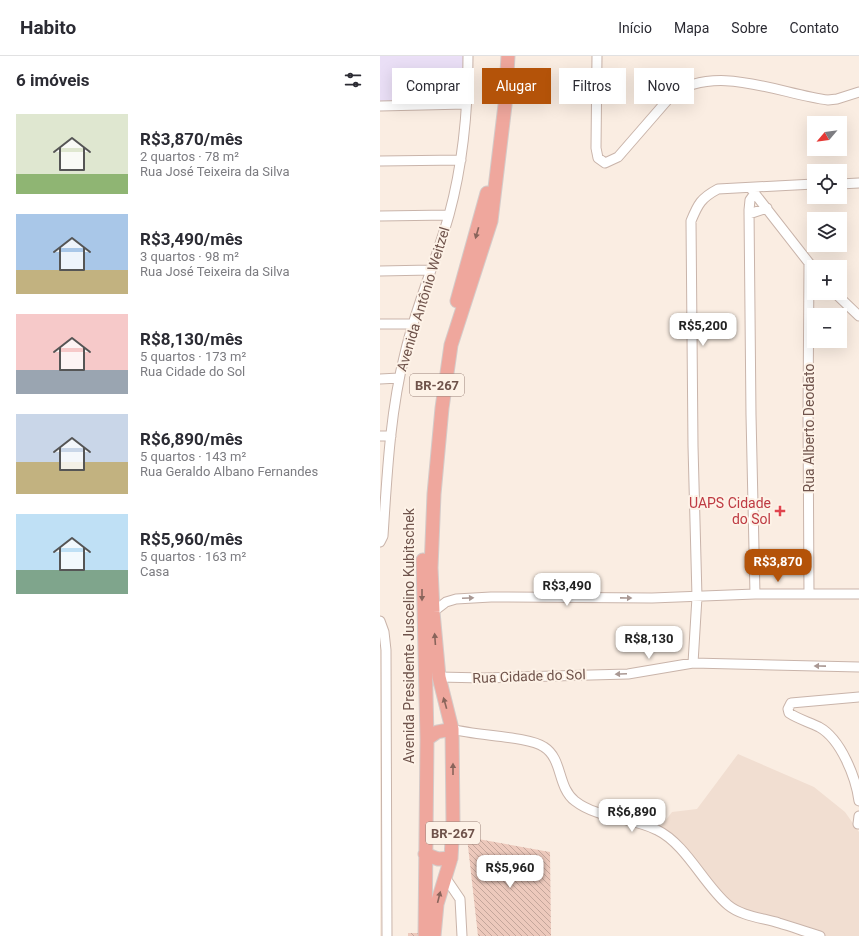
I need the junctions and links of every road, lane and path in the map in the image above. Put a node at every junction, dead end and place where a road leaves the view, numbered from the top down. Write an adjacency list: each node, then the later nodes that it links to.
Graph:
1 (468, 56): 5 (street, Avenida Antônio Weitzel)
2 (500, 56): 43 (highway, Avenida Presidente Juscelino Kubitschek / BR-267, one-way to 43)
3 (508, 56): 37 (highway, Avenida Presidente Juscelino Kubitschek / BR-267)
4 (597, 56): 6 (street)
5 (468, 68)
6 (859, 92)
7 (466, 104): 8 (street); 9 (street, Avenida Antônio Weitzel)
8 (380, 106)
9 (461, 160): 10 (street); 17 (street, Avenida Antônio Weitzel)
10 (380, 161)
11 (859, 183): 12 (street)
12 (847, 184)
13 (807, 185): 14 (street)
14 (752, 190): 15 (street); 16 (street); 36 (street)
15 (767, 208): 16 (street); 19 (street)
16 (749, 214): 33 (street)
17 (449, 215): 18 (street); 20 (street, Avenida Antônio Weitzel)
18 (380, 216)
19 (807, 260)
20 (431, 270): 21 (street); 26 (street, Avenida Antônio Weitzel)
21 (380, 271)
22 (812, 300): 34 (street, Rua Alberto Deodato)
23 (842, 300): 24 (street)
24 (859, 316)
25 (380, 324): 26 (street)
26 (412, 324): 27 (street, Avenida Antônio Weitzel)
27 (399, 378): 28 (street); 30 (street, Avenida Antônio Weitzel)
28 (380, 379)
29 (380, 436): 30 (street)
30 (391, 436): 31 (street, Avenida Antônio Weitzel)
31 (383, 488): 32 (street, Avenida Antônio Weitzel)
32 (380, 542)
33 (755, 594): 34 (street); 36 (street)
34 (809, 594): 35 (street)
35 (859, 594)
36 (697, 597): 37 (street, one-way to 36); 39 (street)
37 (433, 612): 41 (highway, Avenida Presidente Juscelino Kubitschek / BR-267, one-way to 37)
38 (380, 621): 46 (street)
39 (694, 663): 40 (street, Rua Cidade do Sol, one-way to 39); 41 (street, Rua Cidade do Sol, one-way to 41)
40 (859, 667)
41 (439, 678): 43 (highway); 44 (highway, Avenida Presidente Juscelino Kubitschek / BR-267, one-way to 41)
42 (859, 698): 47 (street)
43 (426, 720): 45 (highway, Avenida Presidente Juscelino Kubitschek / BR-267)
44 (452, 729): 45 (highway); 51 (highway, Avenida Presidente Juscelino Kubitschek / BR-267, one-way to 44); 59 (street)
45 (427, 739): 50 (highway, Avenida Presidente Juscelino Kubitschek / BR-267)
46 (383, 751): 48 (street)
47 (859, 801)
48 (383, 806): 49 (street)
49 (383, 836): 53 (street)
50 (425, 854): 51 (highway); 56 (highway, Avenida Presidente Juscelino Kubitschek / BR-267)
51 (451, 858): 52 (highway, Avenida Presidente Juscelino Kubitschek / BR-267)
52 (445, 877): 57 (highway, Avenida Presidente Juscelino Kubitschek / BR-267, one-way to 52); 58 (street)
53 (384, 883): 54 (street)
54 (384, 909): 55 (street)
55 (387, 936)
56 (425, 936)
57 (434, 936)
58 (462, 936)
59 (820, 936)

